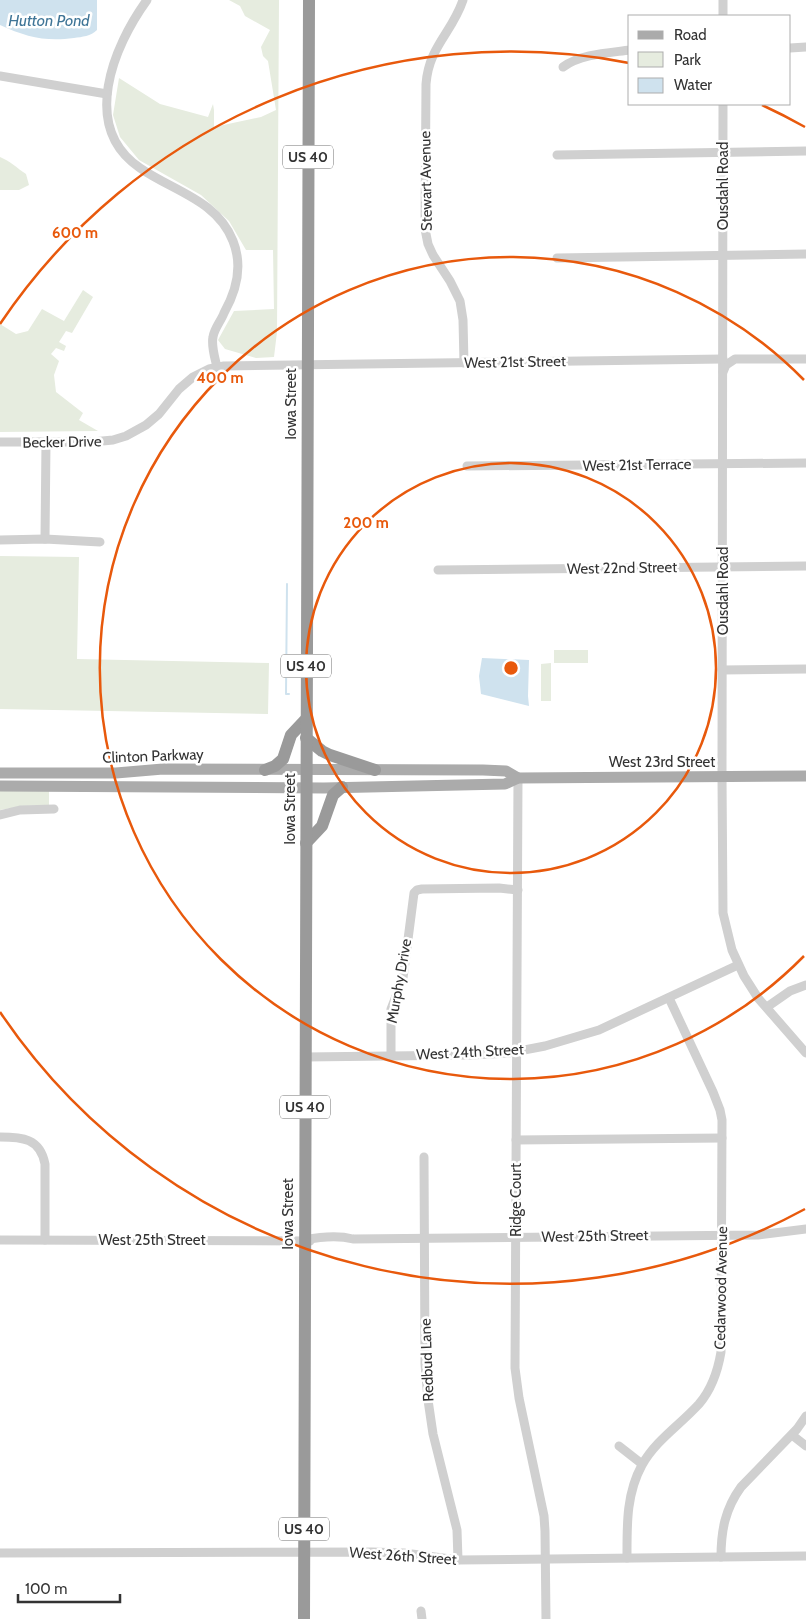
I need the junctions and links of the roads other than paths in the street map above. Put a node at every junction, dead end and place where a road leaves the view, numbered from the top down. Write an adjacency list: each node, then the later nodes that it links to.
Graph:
1 (147, 0): 11 (street)
2 (309, 0): 24 (highway, Iowa Street / US 40)
3 (463, 0): 23 (street, Stewart Avenue)
4 (723, 0): 5 (street)
5 (723, 15)
6 (791, 48): 7 (street)
7 (806, 48)
8 (628, 50): 9 (street)
9 (563, 67)
10 (0, 76): 11 (street)
11 (107, 94): 25 (street)
12 (723, 105): 13 (street, Ousdahl Road)
13 (723, 152): 14 (street); 15 (street); 17 (street, Ousdahl Road)
14 (806, 152)
15 (557, 154)
16 (806, 254): 17 (street)
17 (723, 256): 18 (street); 19 (street, Ousdahl Road)
18 (557, 258)
19 (723, 350): 20 (street, Ousdahl Road); 21 (street)
20 (723, 359): 23 (street, West 21st Street); 26 (street, Ousdahl Road)
21 (735, 359): 22 (street); 26 (street)
22 (806, 359)
23 (464, 363): 24 (street, West 21st Street)
24 (308, 364): 25 (street, Becker Drive); 40 (highway, Iowa Street / US 40)
25 (216, 367): 28 (street, Becker Drive)
26 (723, 372): 30 (street, Ousdahl Road)
27 (0, 442): 28 (street, Becker Drive)
28 (46, 442): 32 (street)
29 (806, 463): 30 (street, West 21st Terrace)
30 (723, 464): 31 (street, West 21st Terrace); 36 (street, Ousdahl Road)
31 (467, 466)
32 (45, 539): 33 (street); 34 (street)
33 (0, 540)
34 (100, 542)
35 (806, 566): 36 (street, West 22nd Street)
36 (723, 567): 37 (street, West 22nd Street); 39 (street, Ousdahl Road)
37 (438, 570)
38 (806, 669): 39 (street)
39 (722, 670): 47 (street, Ousdahl Road)
40 (306, 719): 41 (highway, Iowa Street / US 40); 43 (highway)
41 (306, 738): 42 (highway, Iowa Street / US 40); 44 (highway)
42 (306, 769): 43 (main road, Clinton Parkway); 44 (main road, West 23rd Street); 50 (highway, Iowa Street / US 40)
43 (265, 770): 45 (main road, Clinton Parkway)
44 (375, 770): 48 (main road, West 23rd Street)
45 (0, 773)
46 (806, 776): 47 (main road, West 23rd Street)
47 (722, 777): 48 (main road, West 23rd Street); 56 (street, Ousdahl Road)
48 (518, 778): 51 (main road, West 23rd Street); 55 (street, Ridge Court)
49 (0, 786): 50 (main road, Clinton Parkway)
50 (306, 787): 51 (main road, West 23rd Street); 54 (highway, Iowa Street / US 40)
51 (342, 787): 54 (highway)
52 (54, 809): 53 (street)
53 (0, 815)
54 (306, 843): 63 (highway, Iowa Street / US 40)
55 (518, 890): 60 (street, Ridge Court); 62 (street, Murphy Drive)
56 (738, 965): 58 (street, West 24th Street); 59 (street, Ousdahl Road)
57 (806, 985): 59 (street)
58 (669, 998): 60 (street, West 24th Street); 65 (street, Cedarwood Avenue)
59 (766, 1007): 61 (street, Ousdahl Road)
60 (517, 1051): 62 (street, West 24th Street); 66 (street, Ridge Court)
61 (806, 1053)
62 (391, 1056): 63 (street, West 24th Street)
63 (305, 1057): 74 (highway, Iowa Street / US 40)
64 (0, 1137): 73 (street)
65 (722, 1138): 66 (street); 69 (street, Cedarwood Avenue)
66 (516, 1140): 70 (street, Ridge Court)
67 (424, 1156): 71 (street, Redbud Lane)
68 (806, 1229): 69 (street, West 25th Street)
69 (722, 1235): 70 (street, West 25th Street); 79 (street, Cedarwood Avenue)
70 (516, 1237): 71 (street, West 25th Street); 85 (street, Ridge Court)
71 (425, 1238): 74 (street, West 25th Street); 86 (street, Redbud Lane)
72 (0, 1240): 73 (street, West 25th Street)
73 (45, 1240): 74 (street, West 25th Street)
74 (305, 1240): 80 (highway, Iowa Street / US 40)
75 (806, 1416): 76 (street)
76 (792, 1434): 78 (street); 83 (street)
77 (619, 1446): 79 (street)
78 (806, 1446)
79 (642, 1464): 84 (street, Cedarwood Avenue)
80 (304, 1552): 81 (street, West 26th Street); 86 (street, West 26th Street); 87 (highway, Iowa Street / US 40)
81 (0, 1553)
82 (806, 1556): 83 (street, West 26th Street)
83 (721, 1557): 84 (street, West 26th Street)
84 (627, 1558): 85 (street, West 26th Street)
85 (546, 1559): 86 (street, West 26th Street); 88 (street, Ridge Court)
86 (458, 1560)
87 (304, 1619)
88 (546, 1619)

